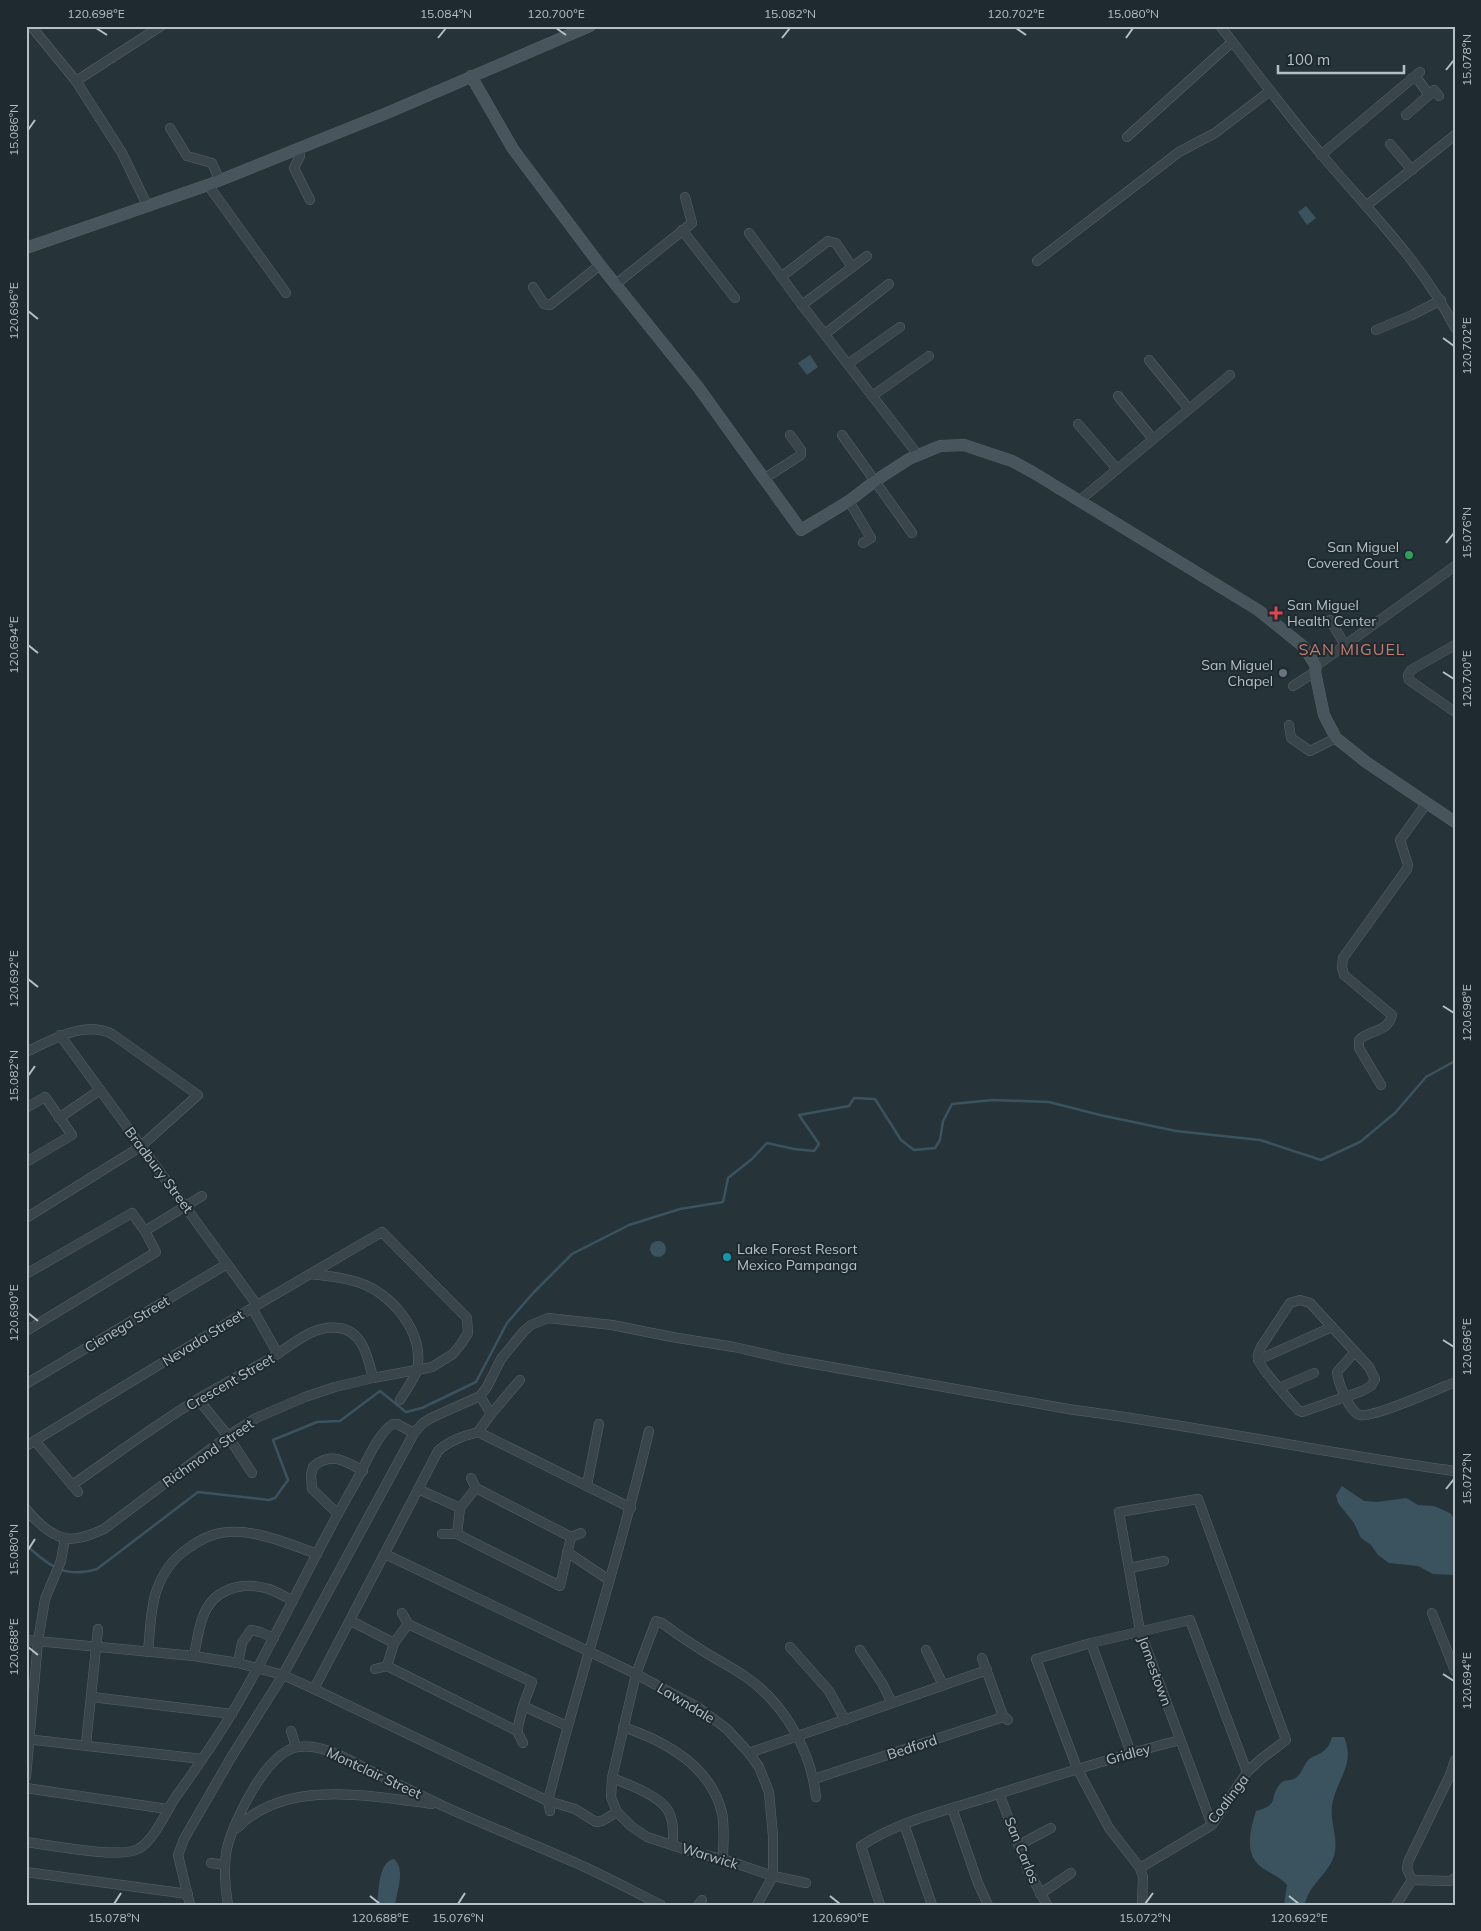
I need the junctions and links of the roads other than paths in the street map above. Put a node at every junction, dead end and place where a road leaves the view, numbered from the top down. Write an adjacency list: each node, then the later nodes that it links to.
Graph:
1 (32, 26): 9 (street)
2 (160, 26): 9 (street)
3 (590, 26): 7 (street)
4 (1220, 26): 5 (street)
5 (1232, 42): 10 (street); 16 (street)
6 (1420, 72): 8 (street)
7 (471, 76): 18 (street); 32 (street)
8 (1412, 78): 11 (street); 19 (street)
9 (76, 81): 26 (street)
10 (1270, 91): 19 (street); 31 (street)
11 (1429, 94): 12 (street); 13 (street)
12 (1439, 96)
13 (1406, 115)
14 (170, 128): 21 (street)
15 (1455, 135): 20 (street)
16 (1128, 137)
17 (1390, 144): 20 (street)
18 (300, 147): 21 (street); 24 (street)
19 (1321, 155): 25 (street)
20 (1412, 170): 25 (street)
21 (219, 179): 22 (street)
22 (208, 185): 26 (street); 38 (street)
23 (685, 197): 27 (street)
24 (310, 200)
25 (1366, 206): 40 (street)
26 (148, 207): 29 (street)
27 (682, 230): 35 (street); 39 (street)
28 (749, 233): 34 (street)
29 (26, 248)
30 (867, 256): 33 (street)
31 (1036, 262)
32 (600, 265): 35 (street); 37 (street)
33 (852, 267): 34 (street); 41 (street)
34 (781, 277): 41 (street)
35 (616, 284): 60 (street)
36 (889, 284): 46 (street)
37 (534, 287)
38 (286, 293)
39 (735, 298)
40 (1441, 300): 42 (street); 45 (street)
41 (802, 305): 46 (street)
42 (1452, 313): 44 (street)
43 (900, 327): 49 (street)
44 (1455, 328)
45 (1376, 330)
46 (825, 334): 49 (street)
47 (929, 356): 51 (street)
48 (1149, 360): 53 (street)
49 (848, 364): 51 (street)
50 (1230, 376): 53 (street)
51 (872, 396): 58 (street)
52 (1118, 396): 57 (street)
53 (1189, 409): 57 (street)
54 (1078, 424): 59 (street)
55 (790, 435): 60 (street)
56 (842, 435): 61 (street)
57 (1153, 439): 59 (street)
58 (918, 455): 61 (street); 63 (street)
59 (1117, 470): 63 (street)
60 (765, 478): 62 (street)
61 (875, 481): 62 (street); 64 (street)
62 (850, 501): 65 (street)
63 (1079, 501): 70 (street)
64 (912, 533)
65 (863, 543)
66 (1455, 566): 68 (street)
67 (1330, 620): 68 (street)
68 (1345, 645): 70 (street)
69 (1455, 645): 72 (street)
70 (1316, 669): 71 (street); 74 (street)
71 (1292, 686)
72 (1455, 712)
73 (1289, 726): 74 (street)
74 (1336, 738): 75 (street)
75 (1426, 804): 76 (street); 79 (street)
76 (1455, 822)
77 (60, 1035): 78 (street); 80 (street, Bradbury Street); 83 (street)
78 (26, 1052)
79 (1381, 1085)
80 (100, 1090): 82 (street); 83 (street, Bradbury Street)
81 (26, 1108): 82 (street)
82 (58, 1118): 84 (street)
83 (140, 1147): 86 (street, Bradbury Street); 87 (street)
84 (26, 1162)
85 (202, 1196): 86 (street)
86 (187, 1206): 88 (street); 89 (street, Bradbury Street)
87 (26, 1218)
88 (145, 1231): 90 (street); 95 (street)
89 (227, 1264): 92 (street, Bradbury Street); 104 (street, Cienega Street)
90 (26, 1274)
91 (311, 1274): 92 (street, Nevada Street); 93 (street, Nevada Street); 99 (street)
92 (255, 1306): 97 (street, Bradbury Street); 116 (street, Nevada Street)
93 (468, 1318): 99 (street, Richmond Street)
94 (1332, 1327): 96 (street); 98 (street); 98 (street)
95 (26, 1332)
96 (1355, 1352): 107 (street); 107 (street)
97 (278, 1354): 101 (street, Crescent Street); 108 (street, Crescent Street)
98 (1258, 1360): 105 (street)
99 (417, 1370): 101 (street, Richmond Street); 109 (street)
100 (1314, 1373): 105 (street)
101 (374, 1378): 115 (street, Richmond Street)
102 (520, 1380): 110 (street)
103 (1455, 1382): 107 (street)
104 (26, 1384)
105 (1279, 1388): 107 (street)
106 (480, 1396): 110 (street); 113 (street); 119 (street)
107 (1345, 1396)
108 (198, 1399): 115 (street); 116 (street, Crescent Street)
109 (400, 1400)
110 (490, 1414): 114 (street)
111 (599, 1424): 122 (street)
112 (650, 1431): 126 (street)
113 (414, 1432): 118 (street); 167 (street)
114 (478, 1432): 122 (street); 124 (street)
115 (228, 1436): 120 (street); 133 (street, Richmond Street)
116 (36, 1442): 117 (street, Nevada Street)
117 (26, 1446)
118 (363, 1471): 128 (street); 128 (street)
119 (1455, 1471)
120 (252, 1473)
121 (471, 1478): 123 (street)
122 (587, 1485): 126 (street)
123 (476, 1488): 125 (street); 132 (street)
124 (418, 1489): 125 (street); 136 (street)
125 (460, 1508): 131 (street)
126 (631, 1508): 139 (street)
127 (26, 1509): 133 (street)
128 (338, 1514): 135 (street)
129 (581, 1533): 132 (street)
130 (442, 1534): 131 (street)
131 (457, 1534): 134 (street)
132 (571, 1537): 134 (street)
133 (65, 1538): 149 (street)
134 (567, 1552): 139 (street)
135 (317, 1554): 140 (street); 156 (street)
136 (386, 1554): 143 (street); 157 (street, Lawndale)
137 (1164, 1561): 138 (street)
138 (1129, 1568): 146 (street, Jamestown); 182 (street, Jamestown)
139 (609, 1580): 157 (street)
140 (293, 1602): 147 (street); 158 (street)
141 (402, 1613): 144 (street)
142 (1432, 1613): 165 (street)
143 (351, 1621): 150 (street); 169 (street)
144 (408, 1624): 150 (street); 172 (street)
145 (98, 1629): 153 (street)
146 (1140, 1631): 151 (street); 181 (street, Jamestown); 191 (street)
147 (274, 1638): 160 (street); 162 (street)
148 (26, 1640): 149 (street)
149 (38, 1641): 153 (street); 180 (street)
150 (394, 1643): 161 (street)
151 (1091, 1643): 187 (street); 190 (street)
152 (790, 1647): 174 (street)
153 (97, 1648): 156 (street); 170 (street)
154 (860, 1650): 171 (street)
155 (926, 1650): 168 (street)
156 (148, 1652): 158 (street)
157 (589, 1652): 166 (street, Lawndale); 175 (street)
158 (194, 1656): 160 (street)
159 (982, 1658): 164 (street)
160 (238, 1663): 162 (street)
161 (387, 1666): 163 (street); 178 (street)
162 (258, 1668): 167 (street); 173 (street)
163 (375, 1669)
164 (986, 1670): 168 (street); 194 (street, Bedford)
165 (1455, 1670)
166 (636, 1674): 176 (street); 179 (street); 186 (street, Lawndale)
167 (283, 1675): 169 (street); 221 (street)
168 (943, 1685): 171 (street)
169 (314, 1689): 198 (street)
170 (92, 1697): 173 (street); 184 (street)
171 (892, 1703): 174 (street)
172 (523, 1706): 175 (street); 178 (street)
173 (232, 1714): 188 (street)
174 (845, 1720): 179 (street)
175 (567, 1726): 198 (street)
176 (623, 1727): 193 (street); 211 (street)
177 (291, 1731): 185 (street)
178 (517, 1731): 183 (street)
179 (797, 1736): 186 (street); 194 (street)
180 (28, 1739): 184 (street); 192 (street)
181 (1180, 1740): 187 (street, Gridley); 205 (street, Jamestown)
182 (1286, 1740): 191 (street, Coalinga)
183 (523, 1743)
184 (86, 1744): 188 (street)
185 (296, 1747): 199 (street, Montclair Street); 207 (street)
186 (749, 1753): 217 (street, Lawndale)
187 (1131, 1753): 190 (street, Gridley)
188 (202, 1759): 201 (street)
189 (1455, 1760): 219 (street)
190 (1077, 1768): 196 (street, Gridley); 214 (street)
191 (1247, 1772): 205 (street, Coalinga)
192 (26, 1777)
193 (612, 1778): 203 (street); 209 (street)
194 (814, 1779): 197 (street)
195 (26, 1788): 201 (street)
196 (999, 1793): 200 (street, Gridley); 210 (street, San Carlos)
197 (816, 1797)
198 (548, 1801): 202 (street); 203 (street)
199 (442, 1805): 207 (street, Montclair Street); 225 (street, Montclair Street)
200 (952, 1808): 204 (street, Gridley); 229 (street)
201 (168, 1809): 208 (street)
202 (550, 1811)
203 (619, 1814): 209 (street, Warwick)
204 (904, 1824): 227 (street, Gridley); 228 (street)
205 (1212, 1825): 214 (street, Coalinga)
206 (1051, 1828): 210 (street)
207 (231, 1834): 213 (street)
208 (26, 1842)
209 (673, 1844): 211 (street, Warwick)
210 (1019, 1846): 222 (street, San Carlos)
211 (723, 1859): 217 (street, Warwick)
212 (211, 1863): 213 (street)
213 (225, 1864): 224 (street)
214 (1140, 1868): 231 (street)
215 (26, 1872): 221 (street)
216 (1070, 1874): 222 (street)
217 (773, 1876): 220 (street, Warwick); 226 (street)
218 (1455, 1878): 219 (street)
219 (1412, 1880): 232 (street)
220 (806, 1883)
221 (188, 1894): 223 (street)
222 (1040, 1894): 230 (street, San Carlos)
223 (190, 1905)
224 (228, 1905)
225 (661, 1905)
226 (757, 1905)
227 (880, 1905)
228 (932, 1905)
229 (988, 1905)
230 (1047, 1905)
231 (1142, 1905)
232 (1396, 1905)

